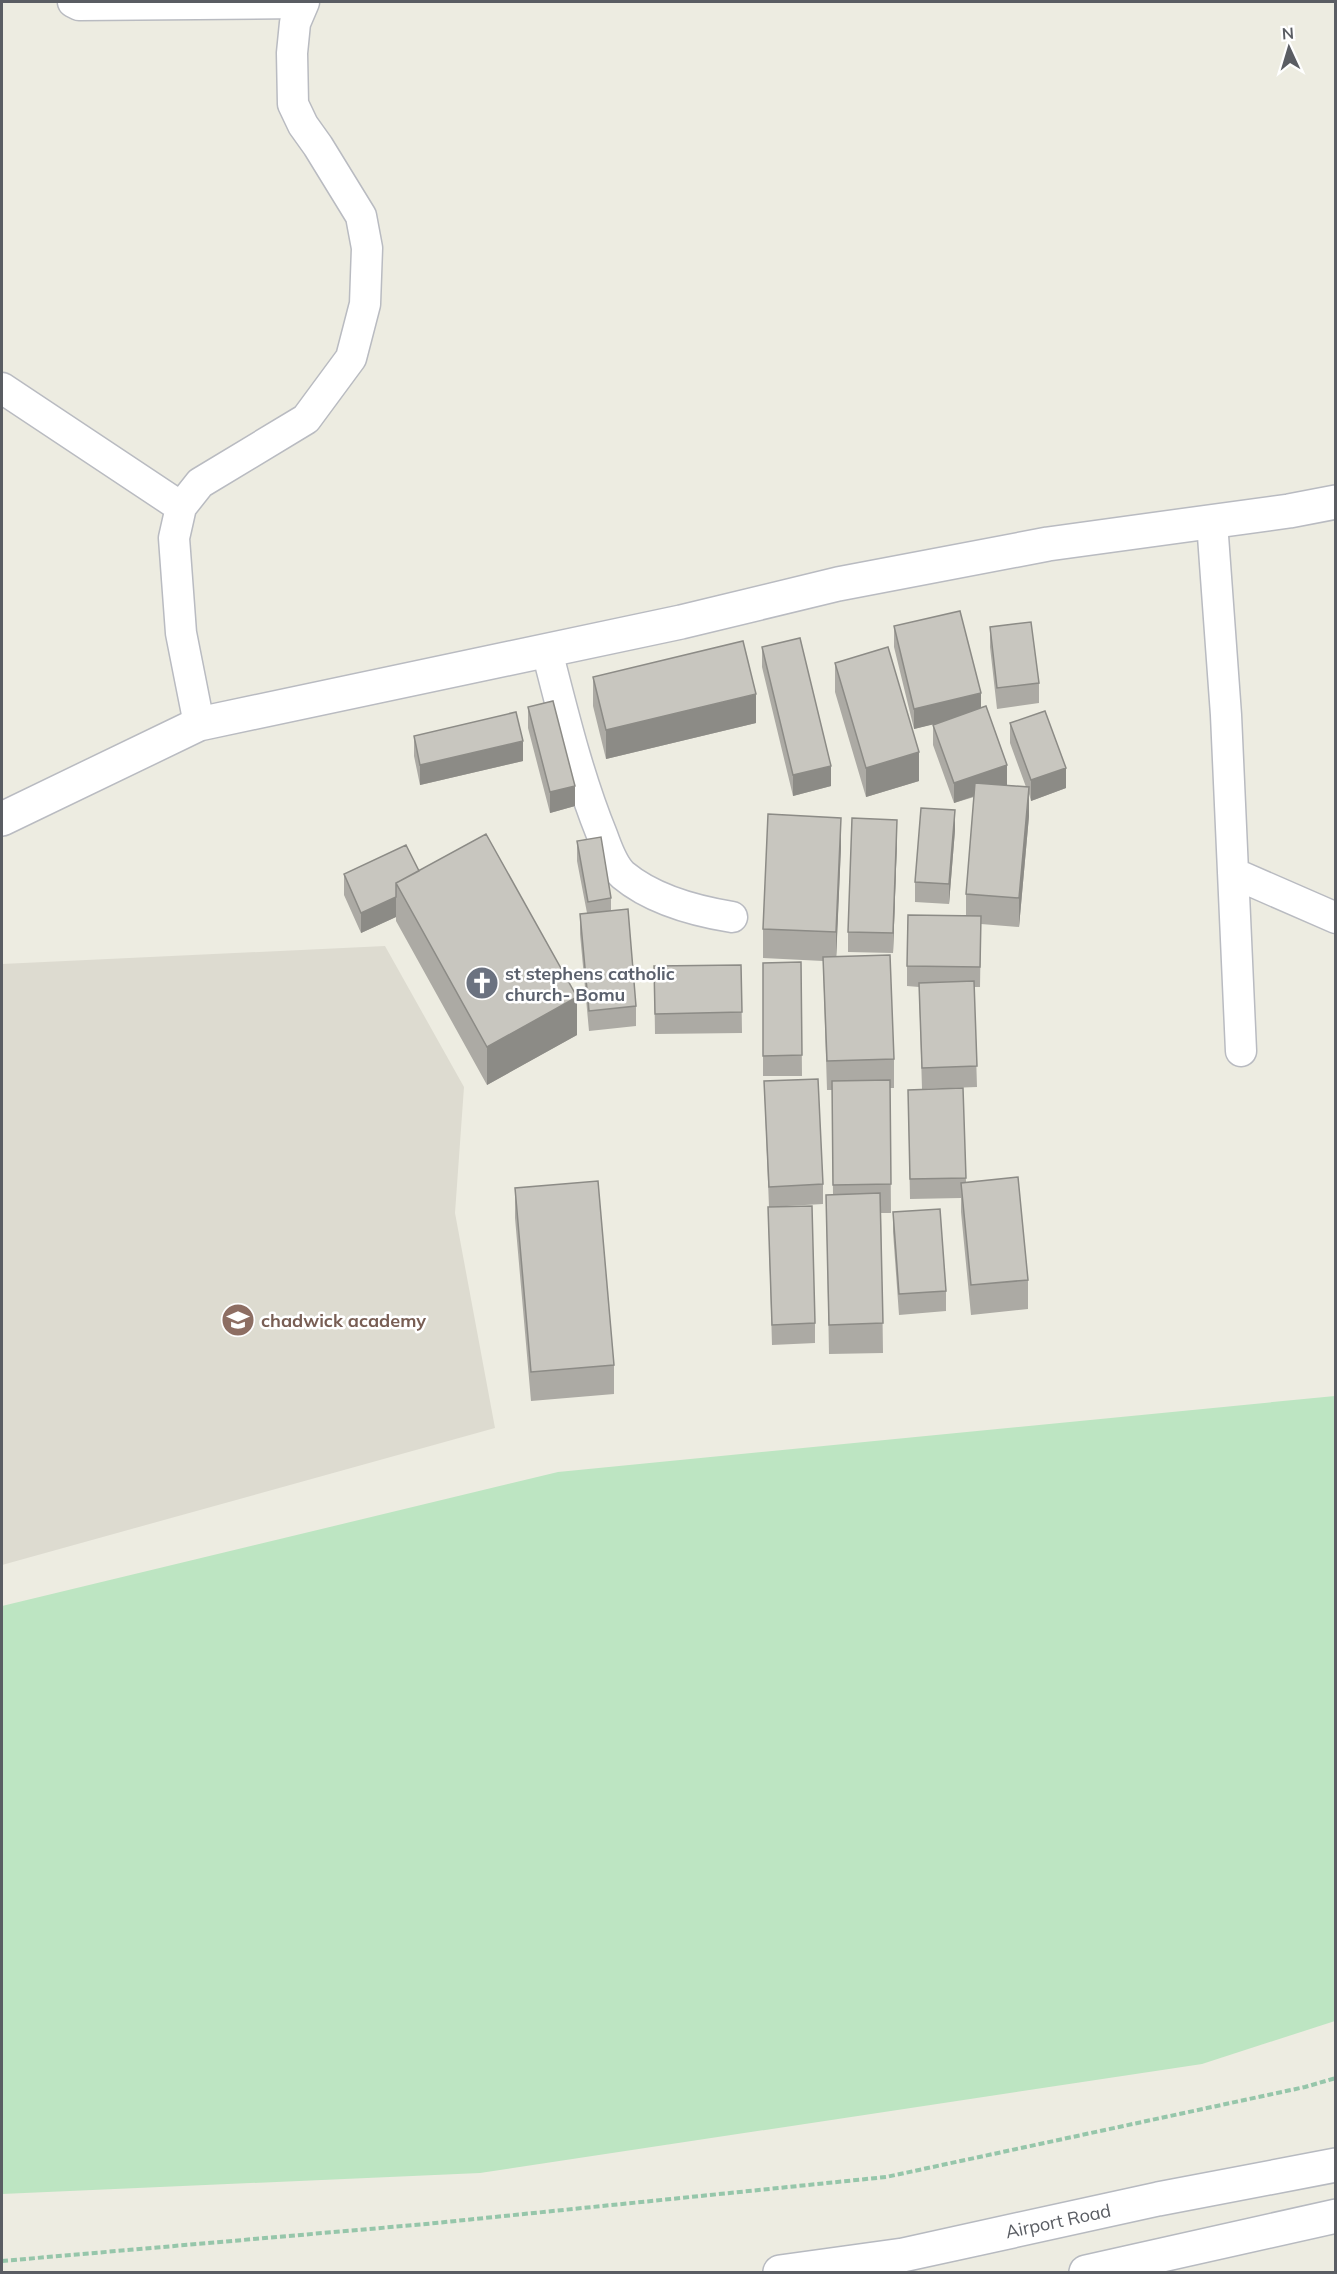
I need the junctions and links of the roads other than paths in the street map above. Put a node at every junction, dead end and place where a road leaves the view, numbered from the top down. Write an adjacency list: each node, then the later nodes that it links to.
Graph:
1 (72, 2): 2 (street)
2 (303, 2): 5 (street)
3 (2, 388): 5 (street)
4 (1335, 502): 6 (street)
5 (181, 507): 8 (street)
6 (1212, 522): 7 (street); 10 (street)
7 (547, 651): 8 (street); 11 (street)
8 (199, 724): 9 (street)
9 (2, 819)
10 (1233, 873): 12 (street); 13 (street)
11 (732, 917)
12 (1335, 918)
13 (1241, 1051)
14 (1335, 2165): 16 (street, Airport Road)
15 (1335, 2216): 17 (street)
16 (780, 2272)
17 (1086, 2272)

